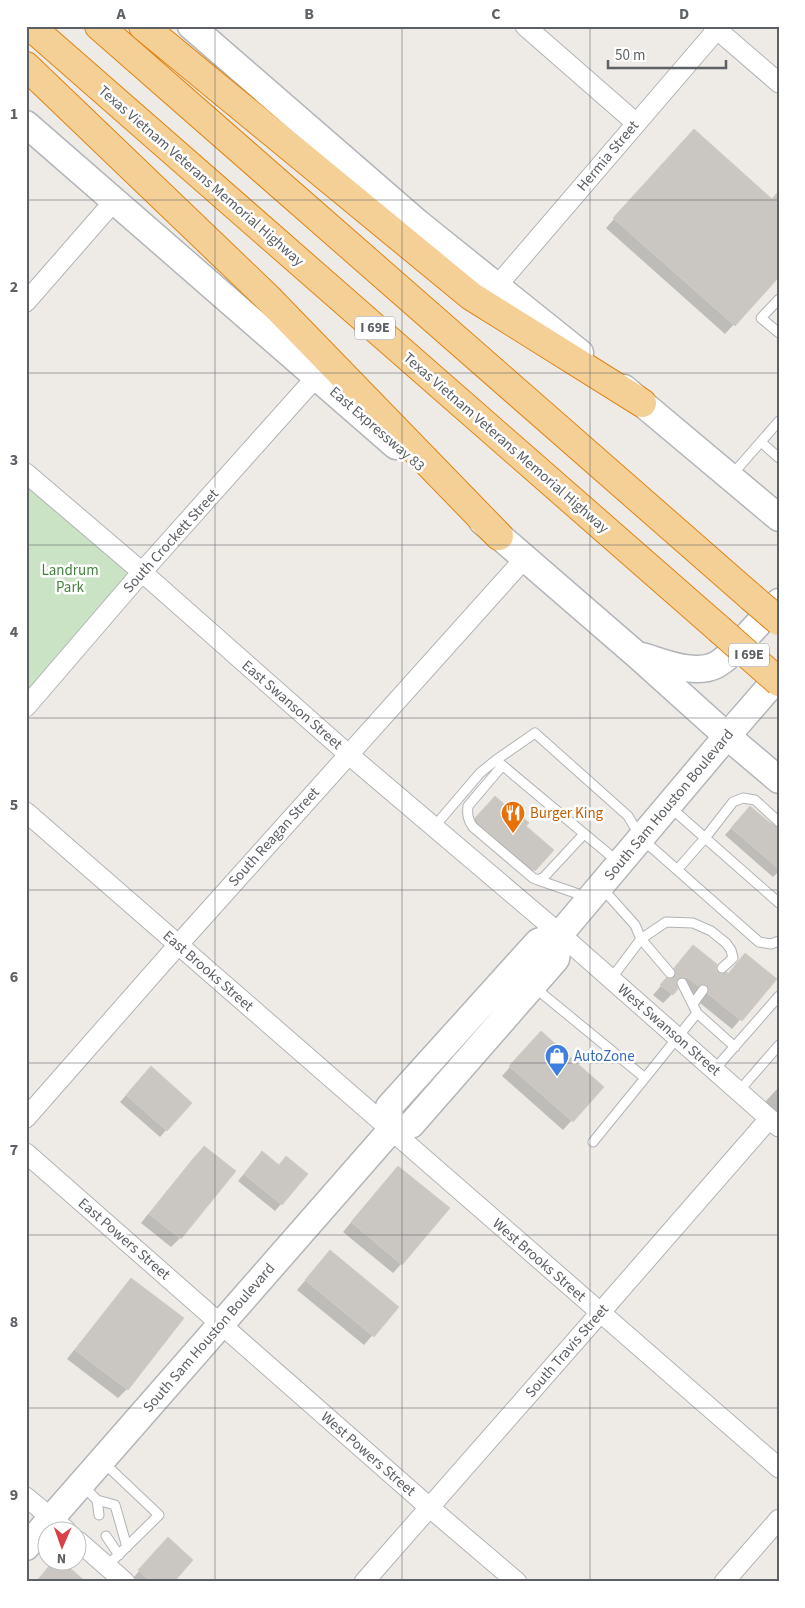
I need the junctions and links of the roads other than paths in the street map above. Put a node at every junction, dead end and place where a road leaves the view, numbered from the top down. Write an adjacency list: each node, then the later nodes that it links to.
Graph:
1 (30, 26): 31 (highway, Texas Vietnam Veterans Memorial Highway / I 69E, bridge)
2 (99, 26): 28 (highway, bridge)
3 (143, 26): 17 (highway)
4 (191, 26): 12 (main road)
5 (525, 26): 9 (street)
6 (716, 27): 8 (street); 9 (street, Hermia Street)
7 (26, 66): 24 (highway)
8 (779, 83)
9 (636, 123): 12 (street, Hermia Street)
10 (26, 124): 11 (main road, East Expressway 83)
11 (115, 200): 14 (street); 16 (main road, East Expressway 83)
12 (497, 286): 17 (main road)
13 (779, 299): 15 (lane)
14 (26, 302)
15 (779, 333)
16 (317, 376): 24 (main road, East Expressway 83); 26 (street, South Crockett Street)
17 (642, 403): 22 (main road)
18 (779, 422): 19 (lane)
19 (761, 442): 20 (lane); 22 (lane)
20 (779, 458)
21 (26, 473): 26 (street, East Swanson Street)
22 (730, 477): 23 (main road)
23 (779, 518)
24 (499, 536): 25 (main road, East Expressway 83)
25 (524, 558): 29 (main road, East Expressway 83); 34 (street, South Reagan Street)
26 (142, 572): 32 (street, South Crockett Street); 34 (street, East Swanson Street)
27 (779, 602): 29 (main road)
28 (779, 621)
29 (638, 656): 33 (main road, East Expressway 83)
30 (779, 676): 33 (main road, South Sam Houston Boulevard)
31 (779, 682)
32 (26, 707)
33 (727, 736): 36 (main road, East Expressway 83); 37 (main road, South Sam Houston Boulevard)
34 (348, 754): 40 (street, East Swanson Street); 52 (street, South Reagan Street)
35 (499, 763): 40 (lane); 41 (lane); 42 (lane); 46 (lane)
36 (779, 780)
37 (668, 806): 42 (main road, South Sam Houston Boulevard); 43 (lane)
38 (26, 812): 52 (street, East Brooks Street)
39 (779, 822): 43 (lane)
40 (434, 827): 49 (street, East Swanson Street)
41 (584, 834): 44 (lane); 46 (lane)
42 (641, 838): 44 (main road, South Sam Houston Boulevard); 45 (lane)
43 (705, 838): 45 (lane); 48 (lane)
44 (620, 863): 47 (main road, South Sam Houston Boulevard)
45 (677, 870): 51 (lane)
46 (538, 880): 47 (lane)
47 (595, 892): 49 (main road, South Sam Houston Boulevard); 50 (lane)
48 (778, 900)
49 (560, 934): 55 (street, West Swanson Street); 57 (main road, South Sam Houston Boulevard); 70 (main road, South Sam Houston Boulevard)
50 (641, 939): 53 (lane); 54 (lane); 55 (lane)
51 (779, 941)
52 (178, 945): 68 (street, South Reagan Street); 70 (street, East Brooks Street)
53 (722, 968)
54 (670, 974)
55 (611, 979): 62 (street, West Swanson Street)
56 (682, 983): 60 (lane)
57 (533, 985): 66 (lane); 70 (main road, South Sam Houston Boulevard)
58 (703, 990): 60 (lane)
59 (779, 996): 64 (lane)
60 (692, 1004): 61 (lane)
61 (697, 1013): 62 (lane); 64 (lane)
62 (678, 1038): 65 (street, West Swanson Street); 66 (lane)
63 (779, 1045): 67 (lane)
64 (735, 1047): 65 (lane)
65 (714, 1070): 67 (street, West Swanson Street)
66 (645, 1078): 71 (lane)
67 (739, 1092): 69 (street, West Swanson Street)
68 (26, 1118)
69 (774, 1123): 73 (street, South Travis Street)
70 (391, 1130): 73 (street, West Brooks Street); 74 (main road, South Sam Houston Boulevard)
71 (593, 1142)
72 (26, 1153): 74 (street, East Powers Street)
73 (600, 1313): 76 (street, West Brooks Street); 79 (street, South Travis Street)
74 (221, 1324): 75 (main road, South Sam Houston Boulevard); 79 (street, West Powers Street)
75 (101, 1461): 77 (main road, South Sam Houston Boulevard); 88 (lane)
76 (779, 1468)
77 (89, 1492): 80 (lane); 83 (main road, South Sam Houston Boulevard); 88 (lane)
78 (26, 1497): 82 (street)
79 (429, 1507): 91 (street, South Travis Street); 92 (street, West Powers Street)
80 (99, 1515)
81 (779, 1519): 93 (street)
82 (54, 1520)
83 (63, 1520)
84 (106, 1536): 89 (lane)
85 (38, 1539): 86 (main road, South Sam Houston Boulevard)
86 (26, 1547)
87 (88, 1547): 89 (street)
88 (126, 1547): 89 (lane)
89 (113, 1561): 90 (street)
90 (125, 1582)
91 (364, 1582)
92 (517, 1582)
93 (724, 1582)

